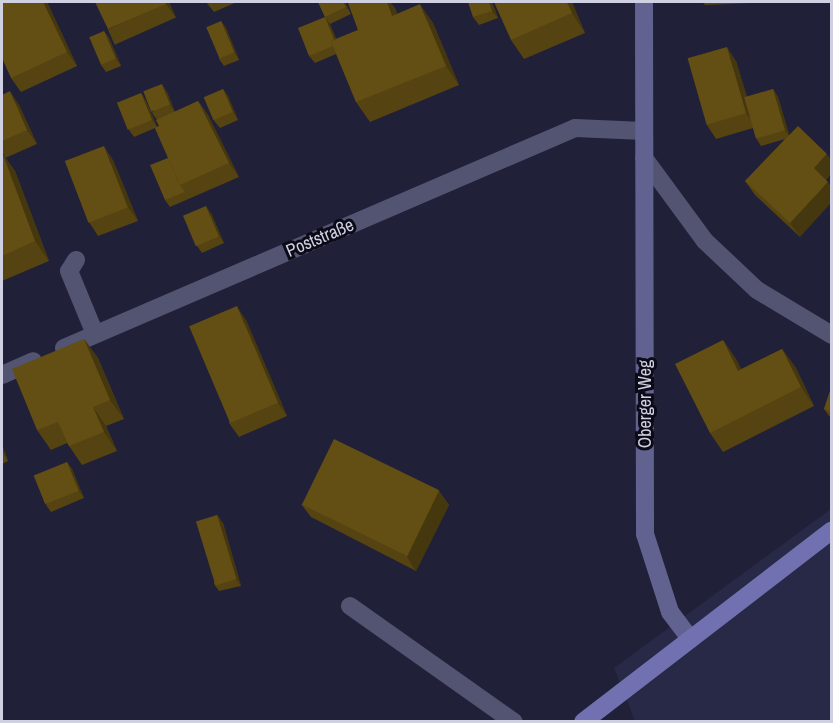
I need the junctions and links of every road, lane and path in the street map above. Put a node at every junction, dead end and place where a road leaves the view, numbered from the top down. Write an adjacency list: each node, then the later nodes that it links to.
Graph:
1 (644, 2): 2 (street, Oberger Weg)
2 (644, 131): 3 (street, Oberger Weg); 5 (street, Poststraße)
3 (644, 158): 6 (street); 10 (street, Oberger Weg)
4 (75, 260): 5 (street)
5 (95, 334): 7 (street, Poststraße)
6 (831, 335)
7 (2, 375)
8 (831, 530): 10 (main road)
9 (350, 606): 11 (street)
10 (690, 639): 12 (main road)
11 (514, 722)
12 (584, 722)

